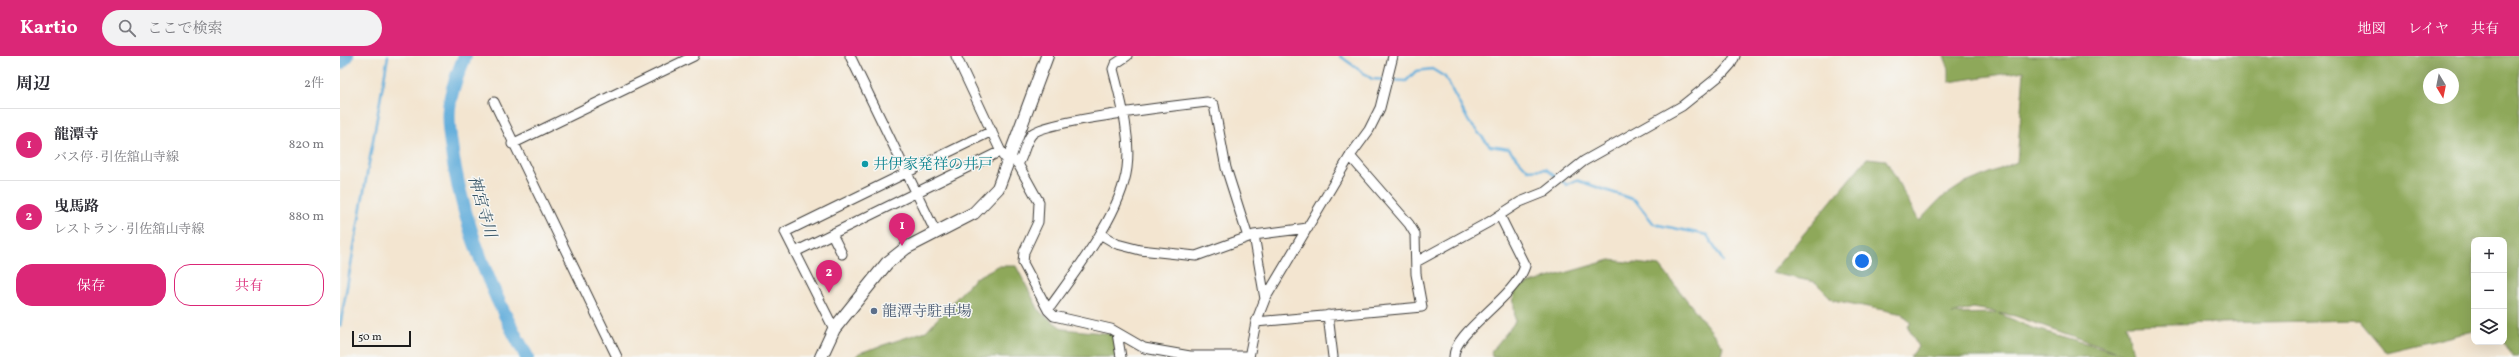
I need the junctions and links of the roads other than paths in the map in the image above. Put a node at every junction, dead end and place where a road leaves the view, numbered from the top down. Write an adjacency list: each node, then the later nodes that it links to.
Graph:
1 (694, 56): 11 (street)
2 (850, 56): 14 (street)
3 (956, 56): 10 (street)
4 (1047, 56): 13 (main road)
5 (1127, 56): 9 (street)
6 (1393, 56): 12 (street)
7 (1735, 56): 16 (street)
8 (494, 102): 11 (street)
9 (1124, 114): 13 (street); 20 (street); 21 (street)
10 (992, 131): 13 (street); 14 (street)
11 (512, 144): 31 (street)
12 (1350, 156): 17 (street); 24 (street)
13 (1009, 160): 15 (street); 18 (main road); 26 (street)
14 (908, 172): 15 (street); 22 (street)
15 (918, 193): 18 (street); 19 (street)
16 (1500, 216): 24 (street); 36 (street)
17 (1308, 228): 21 (street); 25 (street)
18 (936, 233): 29 (main road)
19 (832, 234): 22 (street); 23 (street)
20 (1100, 234): 21 (street); 26 (street)
21 (1251, 236): 25 (street)
22 (795, 252): 29 (street)
23 (842, 254)
24 (1416, 262): 27 (street)
25 (1265, 299): 28 (street)
26 (1048, 310): 30 (street)
27 (1328, 315): 28 (street); 35 (street)
28 (1256, 322): 34 (street)
29 (834, 329): 32 (main road)
30 (1117, 333): 33 (street); 34 (street)
31 (617, 357)
32 (821, 357)
33 (1121, 357)
34 (1248, 357)
35 (1333, 357)
36 (1454, 357)

